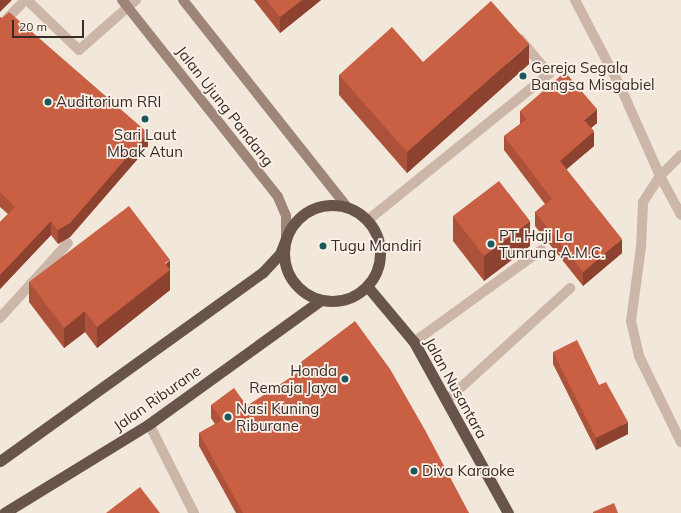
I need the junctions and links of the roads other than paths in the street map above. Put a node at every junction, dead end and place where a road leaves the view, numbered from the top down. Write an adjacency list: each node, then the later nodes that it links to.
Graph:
1 (26, 0): 5 (street); 6 (street)
2 (136, 0): 5 (street)
3 (183, 0): 10 (main road)
4 (574, 0): 9 (street)
5 (125, 4): 13 (main road, Jalan Ujung Pandang)
6 (0, 26)
7 (512, 29): 12 (street)
8 (681, 155): 9 (street)
9 (660, 176): 11 (street); 23 (street)
10 (348, 206): 12 (highway); 13 (highway)
11 (681, 214)
12 (368, 220): 16 (highway)
13 (286, 238): 18 (highway); 24 (highway)
14 (68, 243): 19 (street)
15 (541, 250): 20 (street)
16 (367, 286): 18 (highway); 20 (highway, Jalan Nusantara)
17 (570, 288): 21 (street)
18 (321, 300): 22 (highway, Jalan Riburane)
19 (0, 318)
20 (414, 342): 21 (highway, Jalan Nusantara)
21 (446, 401): 27 (highway, Jalan Nusantara)
22 (149, 424): 25 (highway, Jalan Riburane); 26 (street)
23 (681, 442)
24 (0, 461)
25 (4, 513)
26 (194, 513)
27 (508, 513)

